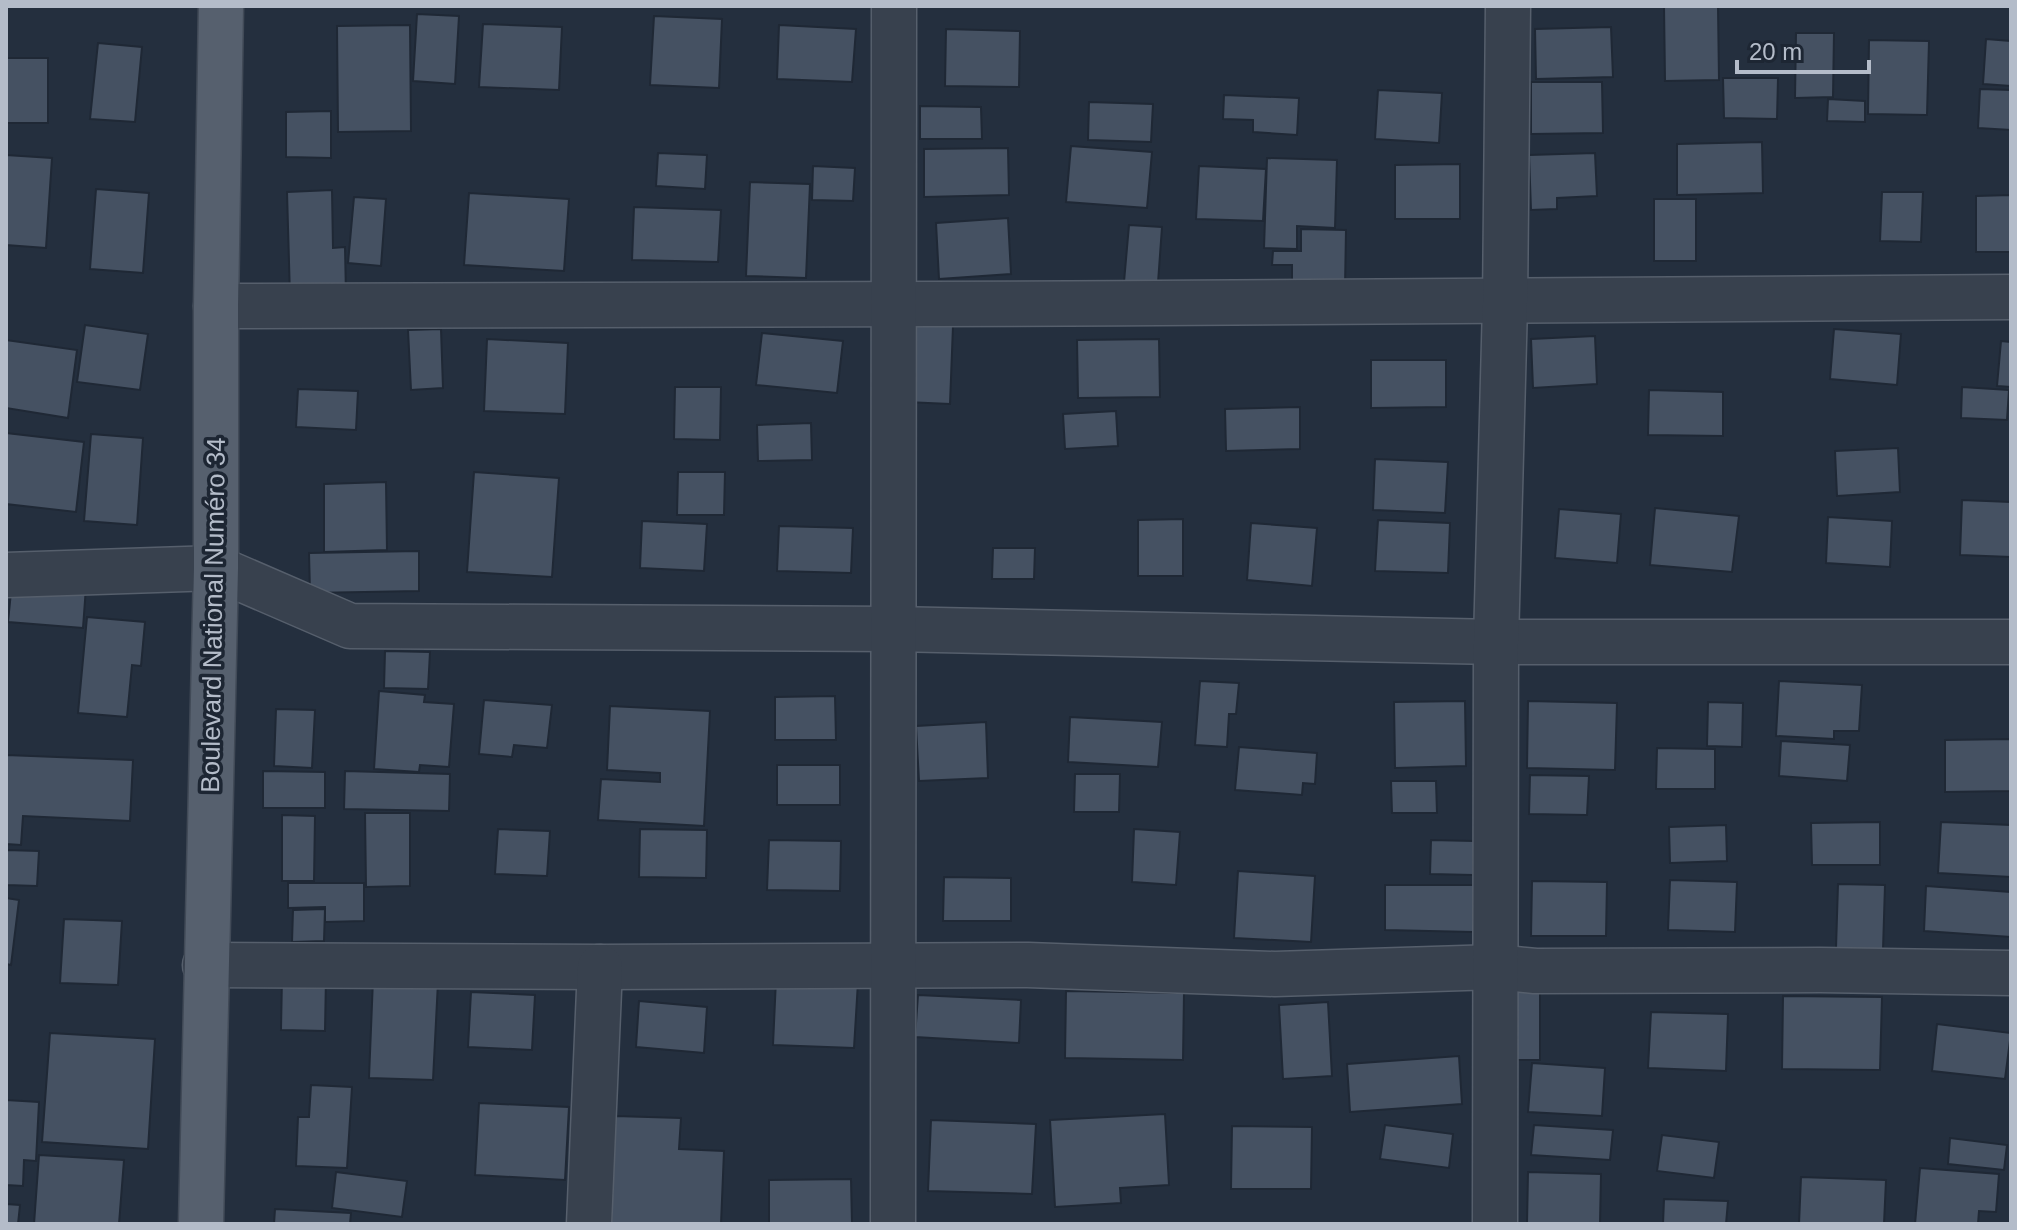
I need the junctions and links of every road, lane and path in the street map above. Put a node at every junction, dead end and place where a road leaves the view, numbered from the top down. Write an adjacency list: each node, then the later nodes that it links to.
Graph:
1 (221, 6): 7 (main road, Boulevard National Numéro 34)
2 (894, 6): 5 (street)
3 (1508, 6): 6 (street)
4 (2011, 297): 6 (street)
5 (892, 302): 6 (street); 7 (street); 10 (street)
6 (1505, 304): 11 (street)
7 (216, 306): 8 (main road, Boulevard National Numéro 34)
8 (216, 568): 9 (street); 10 (street); 14 (main road, Boulevard National Numéro 34)
9 (6, 575)
10 (893, 629): 11 (street); 13 (street)
11 (1496, 642): 12 (street); 16 (street)
12 (2011, 642)
13 (892, 964): 15 (street); 16 (street); 20 (street)
14 (205, 965): 15 (street); 18 (main road, Boulevard National Numéro 34)
15 (600, 967): 19 (street)
16 (1496, 967): 17 (street); 21 (street)
17 (2011, 973)
18 (201, 1224)
19 (589, 1224)
20 (893, 1224)
21 (1495, 1224)

